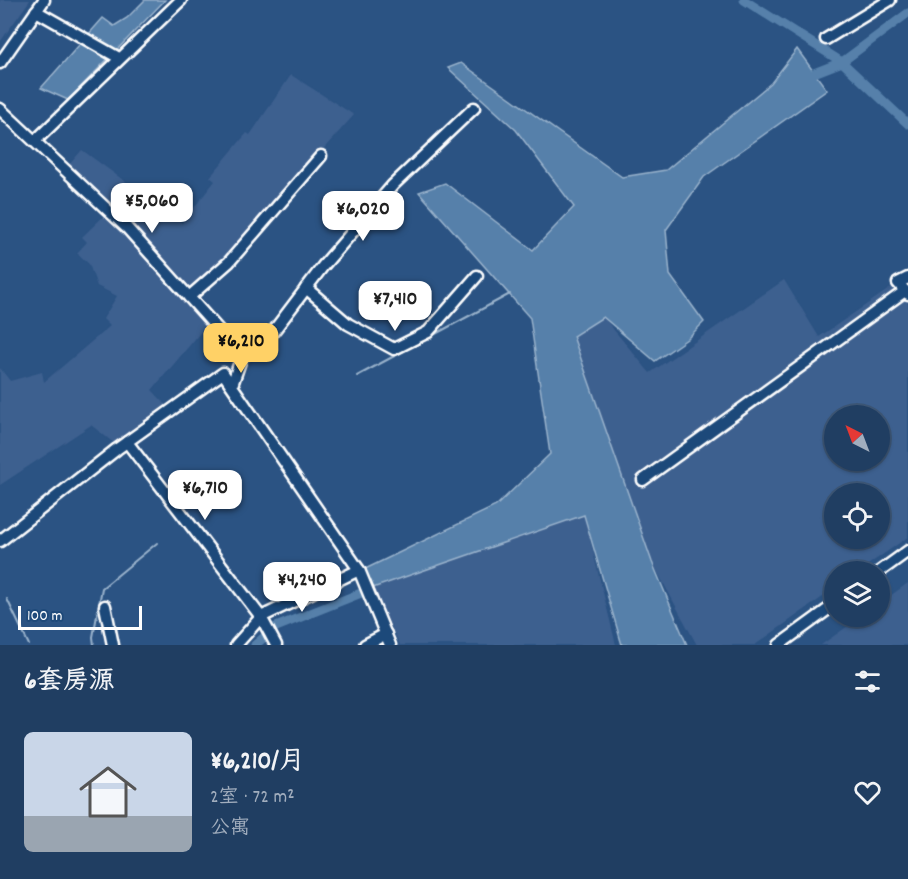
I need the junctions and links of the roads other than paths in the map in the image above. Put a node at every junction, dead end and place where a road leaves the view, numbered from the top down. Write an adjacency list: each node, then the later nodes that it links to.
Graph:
1 (44, 0): 4 (street)
2 (181, 0): 6 (street)
3 (890, 0): 5 (street)
4 (36, 11): 6 (street); 7 (street)
5 (826, 39)
6 (119, 58): 10 (street)
7 (0, 63)
8 (474, 108): 14 (street)
9 (0, 109): 10 (street)
10 (35, 141): 16 (street)
11 (321, 156): 16 (street)
12 (477, 276): 14 (street)
13 (908, 278): 15 (street)
14 (306, 288): 17 (street)
15 (907, 293): 20 (street)
16 (189, 297): 17 (street)
17 (242, 356): 18 (street)
18 (232, 386): 19 (street); 24 (street)
19 (127, 442): 21 (street); 27 (street)
20 (643, 480)
21 (0, 541)
22 (908, 551): 23 (street)
23 (890, 564)
24 (359, 570): 27 (street); 28 (street)
25 (105, 606): 29 (street)
26 (824, 612): 34 (street)
27 (261, 617): 30 (street); 31 (street)
28 (386, 633): 32 (street); 33 (street)
29 (113, 645)
30 (236, 645)
31 (276, 645)
32 (364, 645)
33 (390, 645)
34 (779, 645)

